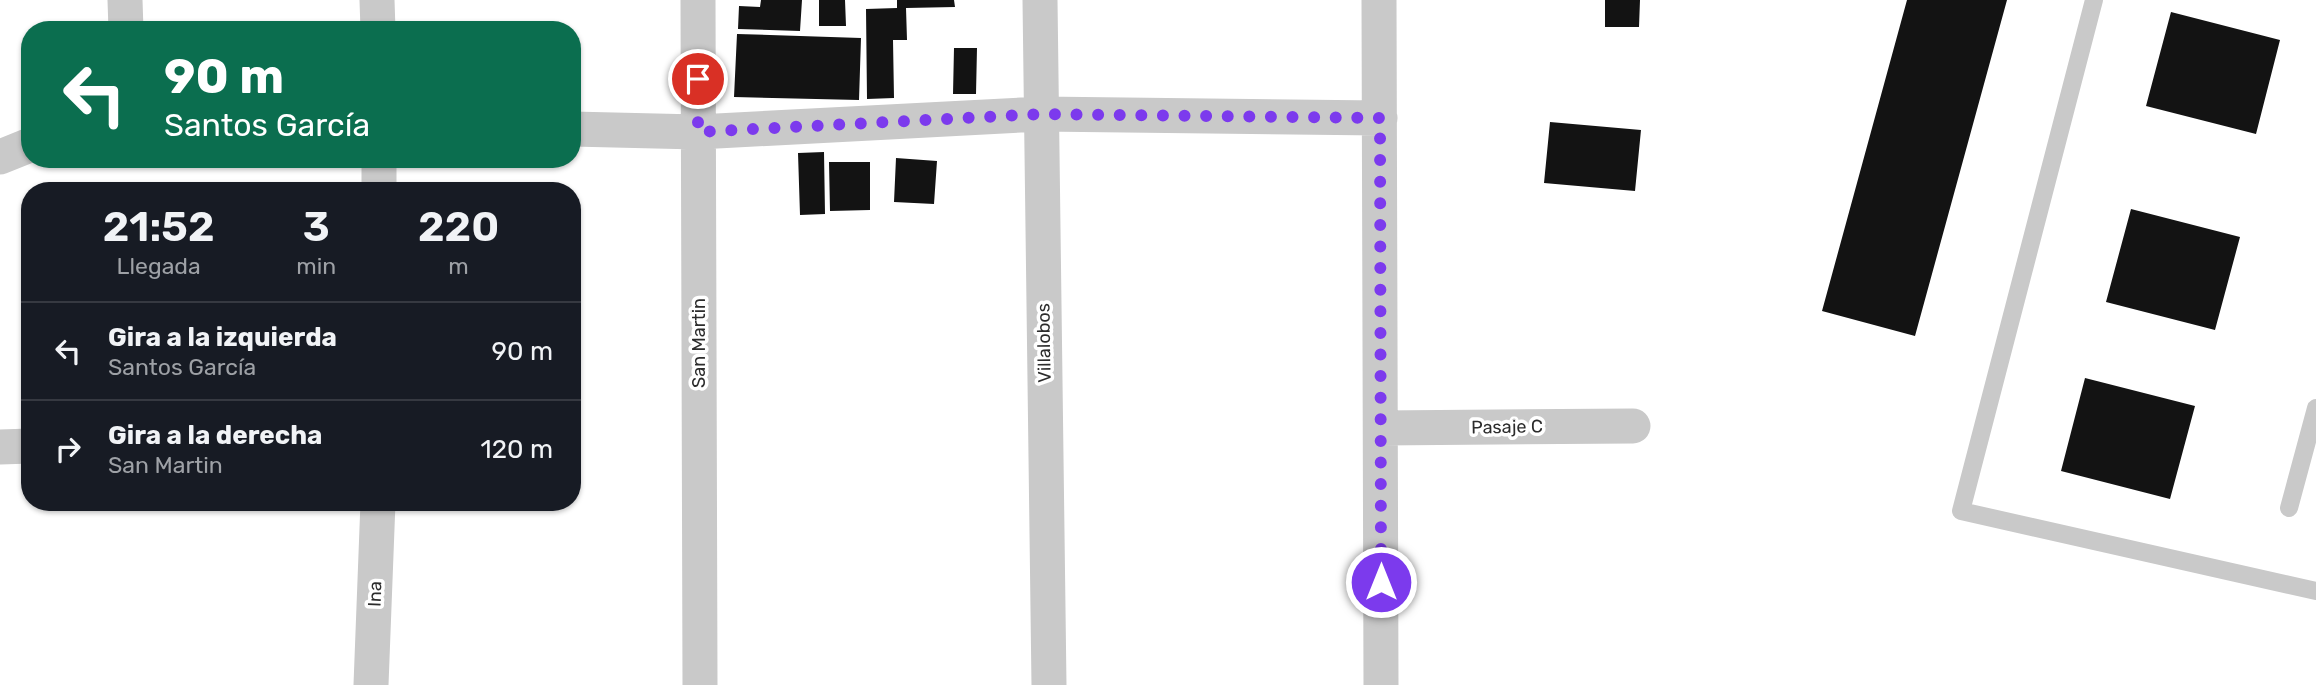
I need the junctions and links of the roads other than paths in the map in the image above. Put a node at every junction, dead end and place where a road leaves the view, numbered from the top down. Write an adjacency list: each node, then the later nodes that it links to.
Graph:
1 (125, 0): 7 (street)
2 (377, 0): 8 (street)
3 (698, 0): 12 (street, San Martin)
4 (1040, 0): 9 (street, Villalobos)
5 (1380, 0): 10 (street)
6 (2095, 0): 22 (lane)
7 (125, 21)
8 (378, 21)
9 (1041, 114): 10 (street); 12 (street); 25 (street, Villalobos)
10 (1380, 118): 17 (street)
11 (581, 129): 12 (street)
12 (698, 132): 24 (street, San Martin)
13 (21, 149): 14 (street)
14 (0, 157)
15 (2316, 408): 20 (lane)
16 (1633, 426): 17 (street, Pasaje C)
17 (1381, 428): 26 (street)
18 (21, 446): 19 (street)
19 (0, 447)
20 (2289, 508)
21 (378, 511): 23 (street, Ina)
22 (2316, 592)
23 (371, 685)
24 (700, 685)
25 (1049, 685)
26 (1381, 685)

